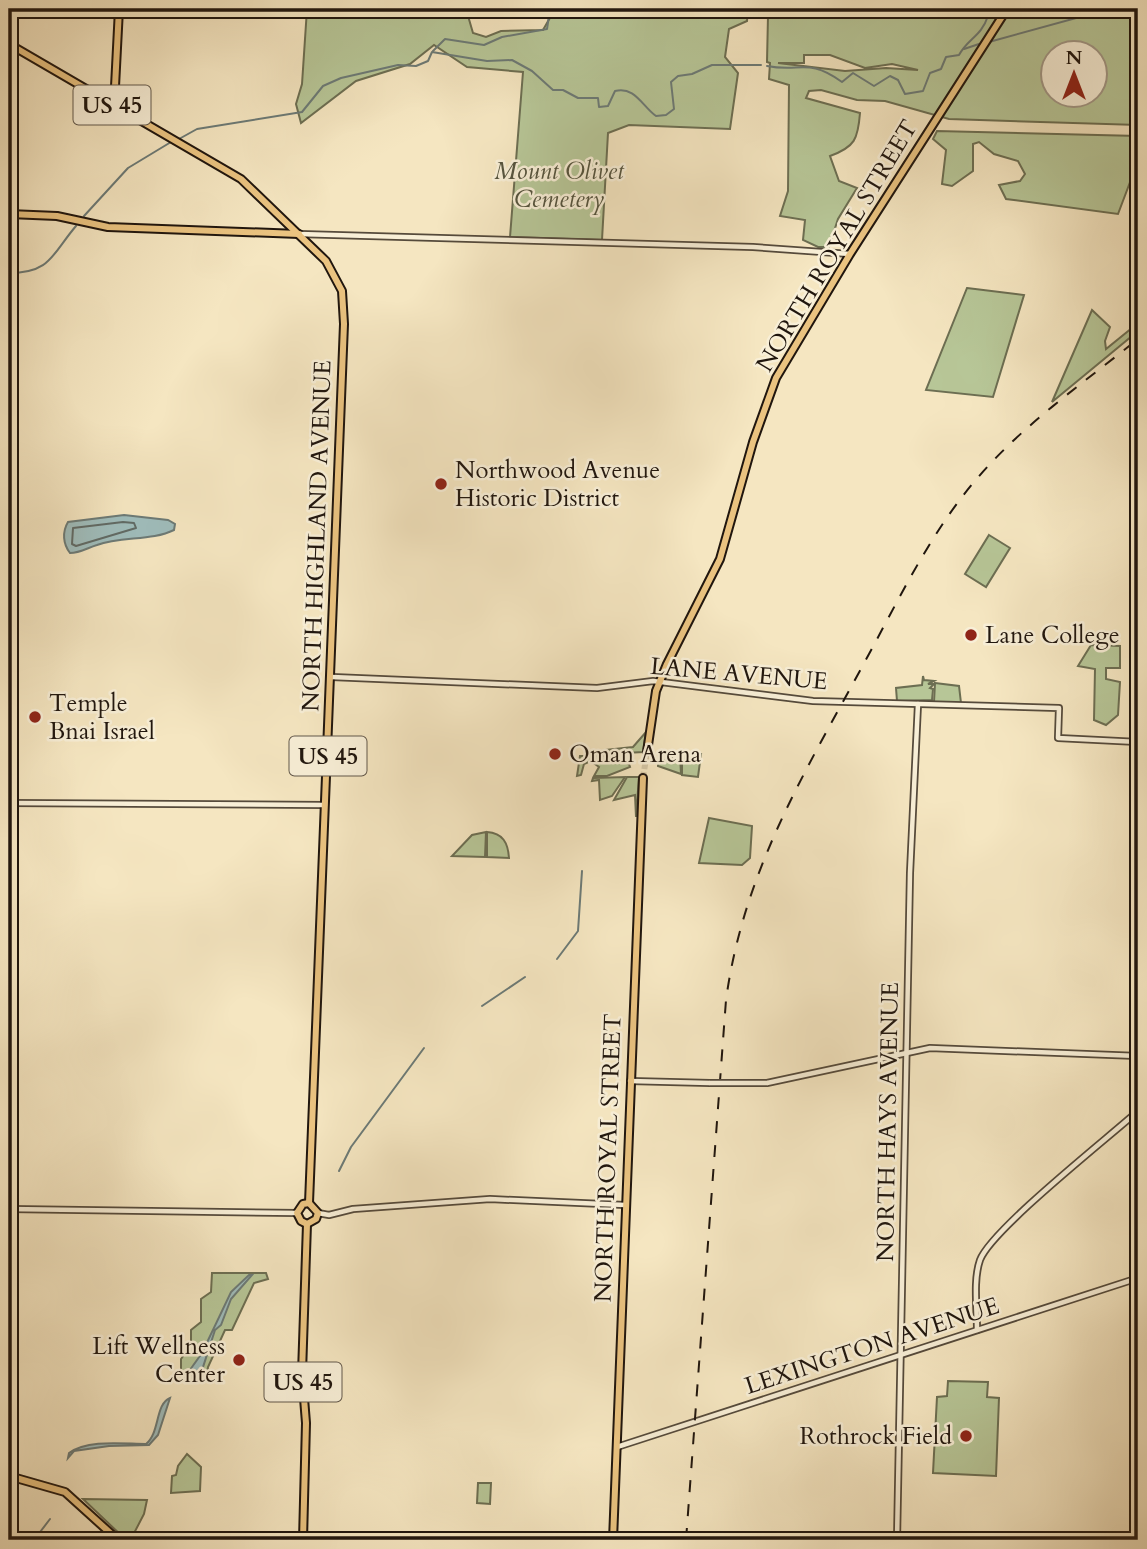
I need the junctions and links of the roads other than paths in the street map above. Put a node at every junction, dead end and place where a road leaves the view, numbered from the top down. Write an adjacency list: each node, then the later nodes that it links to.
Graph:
1 (119, 9): 4 (main road)
2 (1007, 9): 7 (main road, NORTH ROYAL STREET)
3 (9, 44): 4 (main road, NORTH HIGHLAND AVENUE / US 45)
4 (114, 106): 6 (main road, NORTH HIGHLAND AVENUE / US 45)
5 (9, 214): 6 (main road)
6 (299, 234): 7 (street); 8 (main road, NORTH HIGHLAND AVENUE / US 45)
7 (850, 254): 9 (main road, NORTH ROYAL STREET)
8 (332, 677): 9 (street, LANE AVENUE); 15 (main road, NORTH HIGHLAND AVENUE / US 45)
9 (659, 682): 10 (street, LANE AVENUE); 12 (main road, NORTH ROYAL STREET)
10 (918, 704): 11 (street, LANE AVENUE); 16 (street, NORTH HAYS AVENUE)
11 (1138, 742)
12 (647, 752)
13 (643, 778): 18 (main road, NORTH ROYAL STREET)
14 (9, 803): 15 (street)
15 (326, 805): 20 (main road, NORTH HIGHLAND AVENUE / US 45)
16 (906, 1054): 17 (street); 18 (street, bridge); 28 (street, NORTH HAYS AVENUE)
17 (1138, 1056)
18 (629, 1081): 21 (main road, NORTH ROYAL STREET)
19 (1138, 1111): 27 (street)
20 (309, 1203): 23 (main road); 24 (main road)
21 (625, 1205): 24 (street); 29 (main road, NORTH ROYAL STREET)
22 (9, 1209): 23 (street)
23 (298, 1213): 25 (main road)
24 (318, 1213): 25 (main road)
25 (307, 1224): 32 (main road, US 45)
26 (1138, 1278): 27 (street, LEXINGTON AVENUE)
27 (977, 1330): 28 (street, LEXINGTON AVENUE)
28 (900, 1356): 29 (street, LEXINGTON AVENUE); 34 (street, NORTH HAYS AVENUE)
29 (616, 1448): 33 (main road, NORTH ROYAL STREET)
30 (9, 1476): 31 (main road)
31 (118, 1540)
32 (303, 1540)
33 (613, 1540)
34 (897, 1540)

